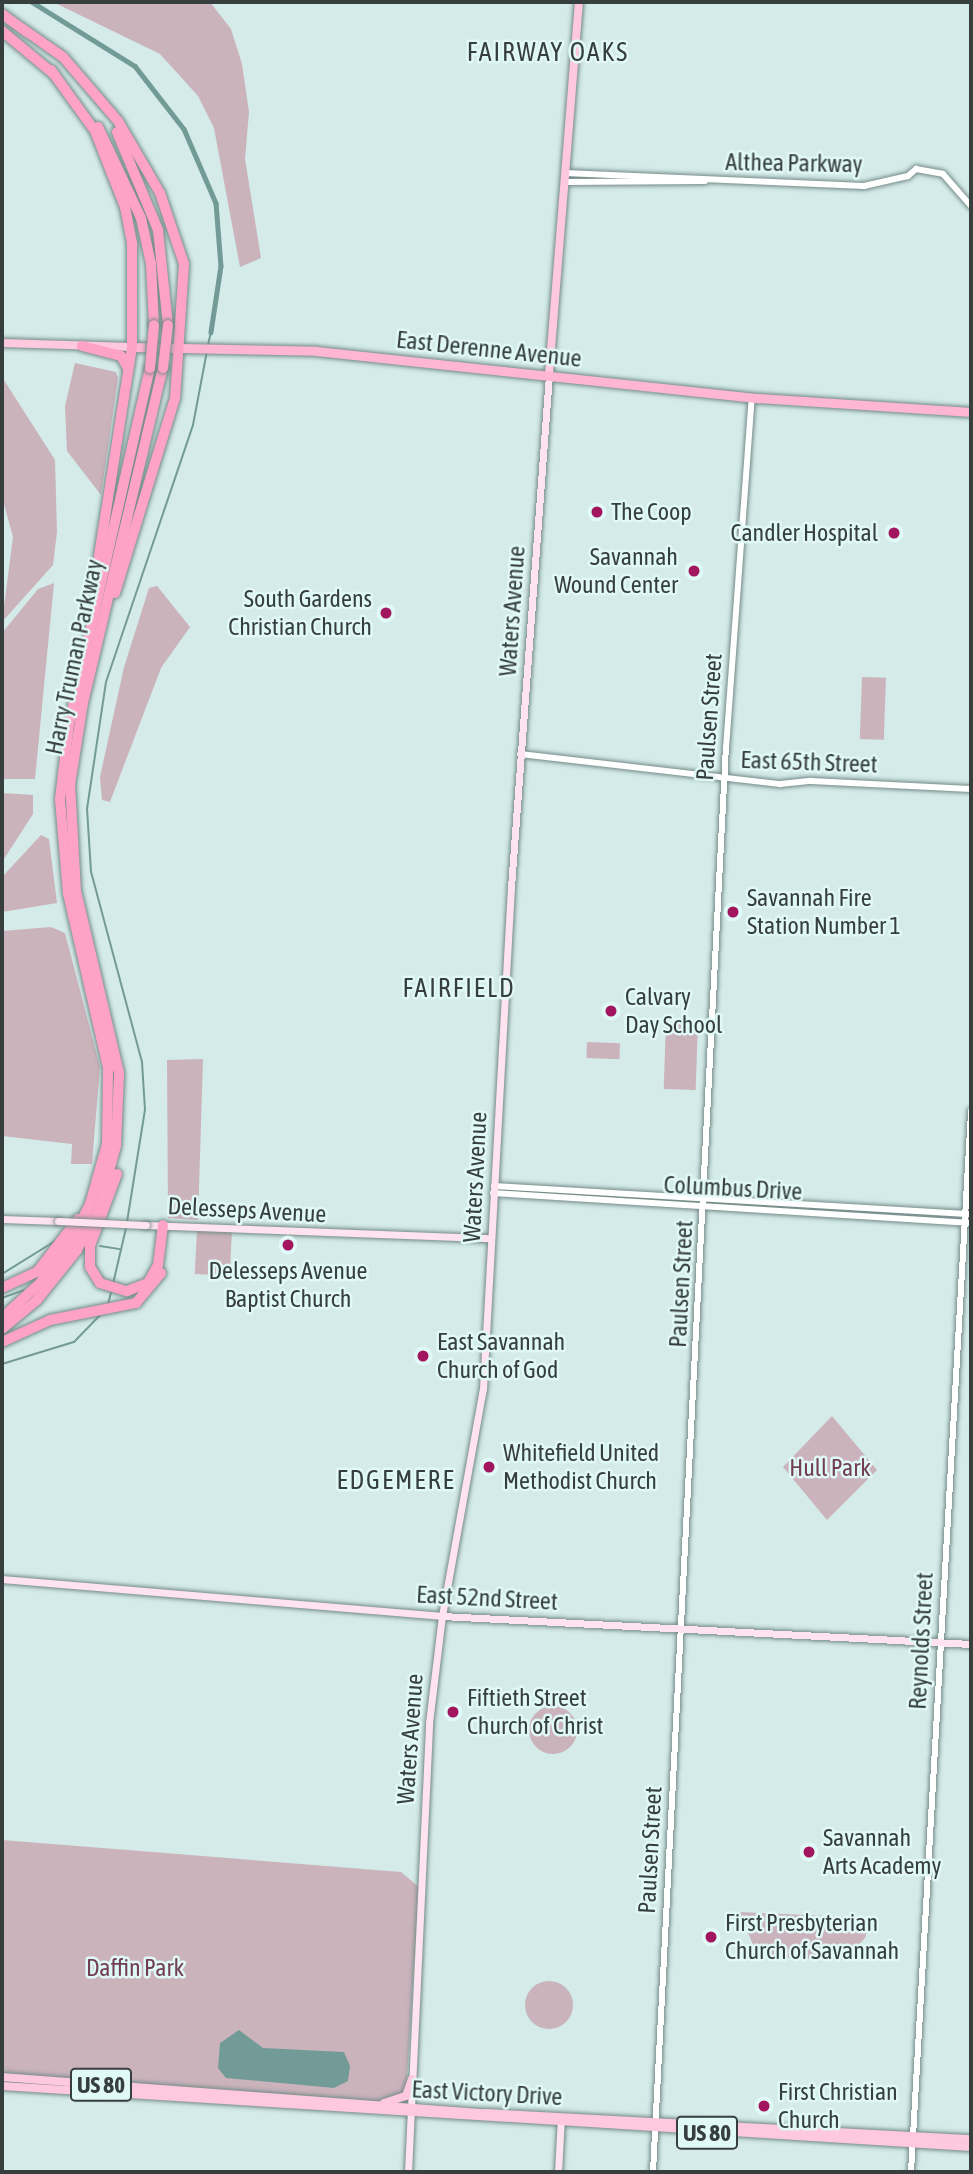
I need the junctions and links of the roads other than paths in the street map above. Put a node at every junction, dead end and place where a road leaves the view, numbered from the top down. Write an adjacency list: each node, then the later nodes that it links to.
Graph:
1 (579, 2): 6 (main road, Waters Avenue)
2 (2, 14): 3 (highway, Harry Truman Parkway)
3 (23, 29): 11 (highway); 16 (highway, Harry Truman Parkway, bridge)
4 (2, 31): 5 (highway, Harry Truman Parkway)
5 (51, 70): 10 (highway); 18 (highway, Harry Truman Parkway, bridge)
6 (565, 177): 7 (street, Althea Parkway); 13 (main road, Waters Avenue)
7 (971, 206)
8 (2, 343): 9 (main road, East Derenne Avenue)
9 (82, 346): 10 (main road, East Derenne Avenue); 12 (highway)
10 (132, 346): 11 (highway, East Derenne Avenue); 12 (highway)
11 (182, 347): 13 (highway, East Derenne Avenue); 16 (highway)
12 (128, 370): 18 (highway)
13 (549, 374): 14 (highway, East Derenne Avenue); 17 (main road, Waters Avenue)
14 (752, 397): 15 (highway, East Derenne Avenue); 19 (street, Paulsen Street)
15 (971, 412)
16 (90, 670): 21 (highway, Harry Truman Parkway)
17 (520, 754): 19 (street, East 65th Street); 24 (main road, Waters Avenue)
18 (62, 769): 23 (highway, Harry Truman Parkway)
19 (724, 778): 20 (street, East 65th Street); 25 (street, Paulsen Street)
20 (971, 789)
21 (119, 1073): 29 (highway); 33 (highway, Harry Truman Parkway)
22 (971, 1111): 26 (street, Reynolds Street)
23 (100, 1175): 31 (highway); 32 (highway, Harry Truman Parkway)
24 (493, 1190): 25 (street, Columbus Drive); 30 (main road, Waters Avenue)
25 (703, 1203): 26 (street, Columbus Drive); 28 (street, Columbus Drive); 37 (street, Paulsen Street)
26 (968, 1213): 28 (street, Reynolds Street)
27 (2, 1219): 29 (main road, Delesseps Avenue, bridge)
28 (968, 1222): 38 (street, Reynolds Street)
29 (163, 1226): 30 (main road, Delesseps Avenue); 34 (highway)
30 (491, 1238): 36 (main road, Waters Avenue)
31 (2, 1287)
32 (2, 1318)
33 (2, 1329)
34 (2, 1342)
35 (2, 1579): 36 (main road, East 52nd Street)
36 (442, 1616): 37 (main road, East 52nd Street); 41 (main road, Waters Avenue)
37 (681, 1629): 38 (main road, East 52nd Street); 48 (street, Paulsen Street)
38 (941, 1642): 39 (main road, East 52nd Street); 50 (street, Reynolds Street)
39 (971, 1644)
40 (2, 2077): 43 (main road, East Victory Drive / US 80)
41 (412, 2079): 45 (main road); 46 (main road, Waters Avenue)
42 (2, 2085): 44 (main road, East Victory Drive / US 80)
43 (200, 2093): 44 (main road); 45 (main road, East Victory Drive / US 80)
44 (187, 2099): 46 (main road, East Victory Drive / US 80)
45 (355, 2104): 46 (main road, East Victory Drive / US 80)
46 (411, 2112): 47 (main road, East Victory Drive / US 80); 52 (main road, Waters Avenue)
47 (561, 2121): 48 (main road, East Victory Drive / US 80); 53 (main road)
48 (654, 2127): 50 (main road, East Victory Drive / US 80); 54 (street, Paulsen Street)
49 (971, 2138): 50 (main road, East Victory Drive / US 80)
50 (913, 2140): 51 (main road, East Victory Drive / US 80); 55 (street, Reynolds Street)
51 (971, 2147)
52 (408, 2172)
53 (558, 2172)
54 (653, 2172)
55 (911, 2172)

